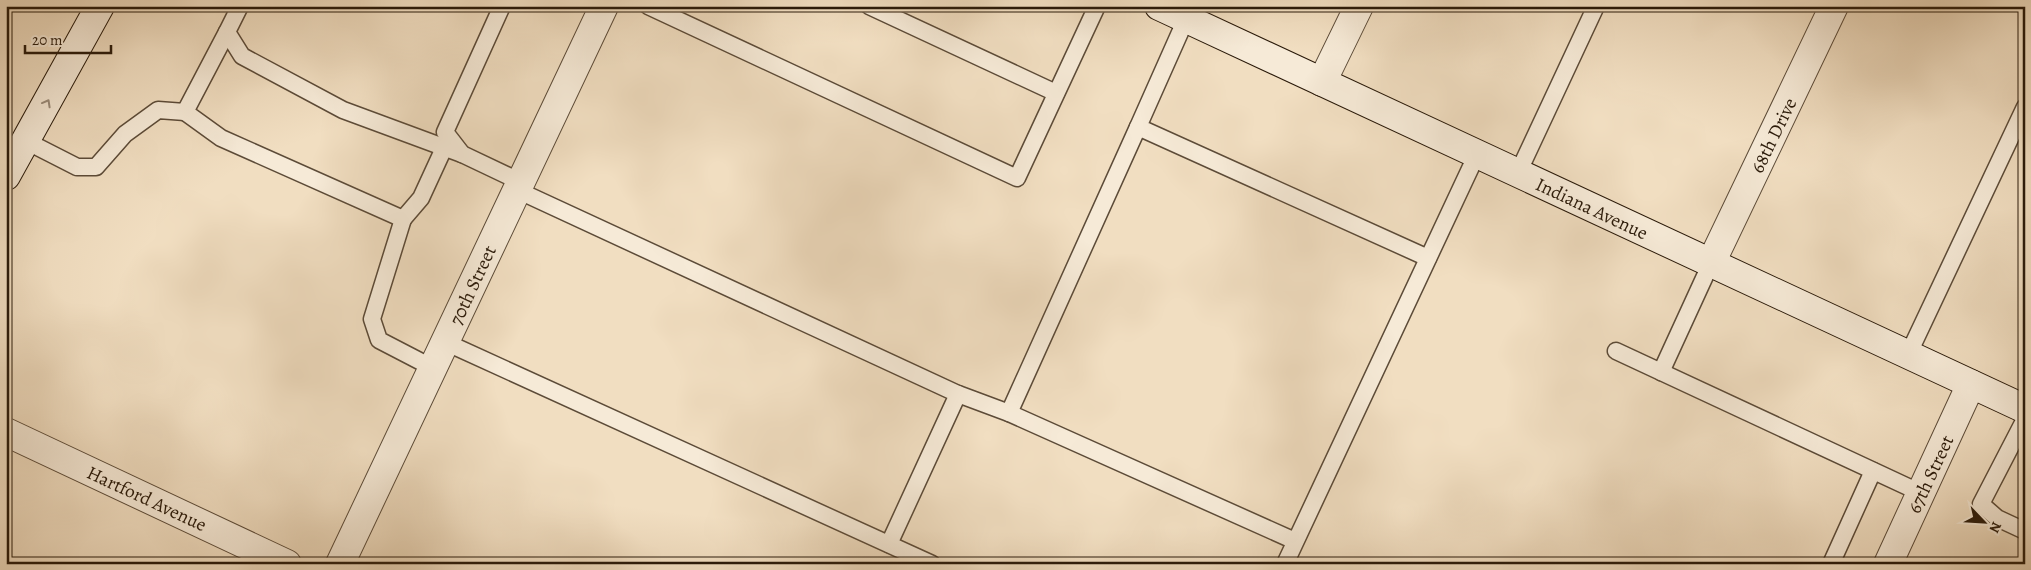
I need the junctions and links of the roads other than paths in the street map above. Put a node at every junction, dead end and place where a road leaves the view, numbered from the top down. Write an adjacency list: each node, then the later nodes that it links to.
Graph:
1 (100, 6): 19 (street, one-way to 1)
2 (502, 6): 21 (lane)
3 (604, 6): 25 (street, 70th Street)
4 (648, 6): 15 (lane)
5 (869, 6): 15 (lane)
6 (1097, 6): 15 (lane)
7 (1159, 6): 12 (street, Indiana Avenue)
8 (1359, 6): 14 (street)
9 (1596, 6): 23 (lane)
10 (1834, 6): 28 (street, 68th Drive)
11 (233, 9): 13 (lane)
12 (1186, 19): 14 (street, Indiana Avenue); 18 (lane)
13 (227, 32): 17 (lane); 20 (lane)
14 (1322, 82): 22 (street, Indiana Avenue)
15 (1056, 93)
16 (2025, 106): 31 (lane)
17 (185, 112): 19 (lane); 26 (lane)
18 (1138, 126): 27 (lane); 37 (lane)
19 (26, 141): 24 (street)
20 (444, 148): 21 (lane); 26 (lane)
21 (462, 154): 25 (lane)
22 (1477, 154): 23 (street, Indiana Avenue); 27 (lane)
23 (1518, 174): 28 (street, Indiana Avenue)
24 (6, 176)
25 (519, 186): 29 (street, 70th Street); 35 (lane)
26 (403, 219): 32 (lane)
27 (1428, 258): 43 (lane)
28 (1712, 263): 31 (street, Indiana Avenue); 33 (lane)
29 (445, 342): 32 (street, 70th Street); 44 (lane)
30 (1616, 351): 33 (lane)
31 (1908, 355): 34 (street, Indiana Avenue)
32 (433, 368): 46 (street, 70th Street)
33 (1661, 372): 40 (lane)
34 (1971, 384): 36 (street, Indiana Avenue); 41 (street, 67th Street)
35 (958, 394): 37 (lane); 44 (lane)
36 (2025, 409)
37 (1009, 413): 43 (lane)
38 (2025, 418): 42 (lane)
39 (6, 432): 45 (street, Hartford Avenue)
40 (1873, 471): 41 (lane); 49 (lane)
41 (1921, 493): 50 (street, 67th Street)
42 (2025, 531)
43 (1295, 541): 48 (lane)
44 (890, 544): 47 (lane)
45 (287, 564)
46 (340, 564)
47 (932, 564)
48 (1285, 564)
49 (1831, 564)
50 (1888, 564)

